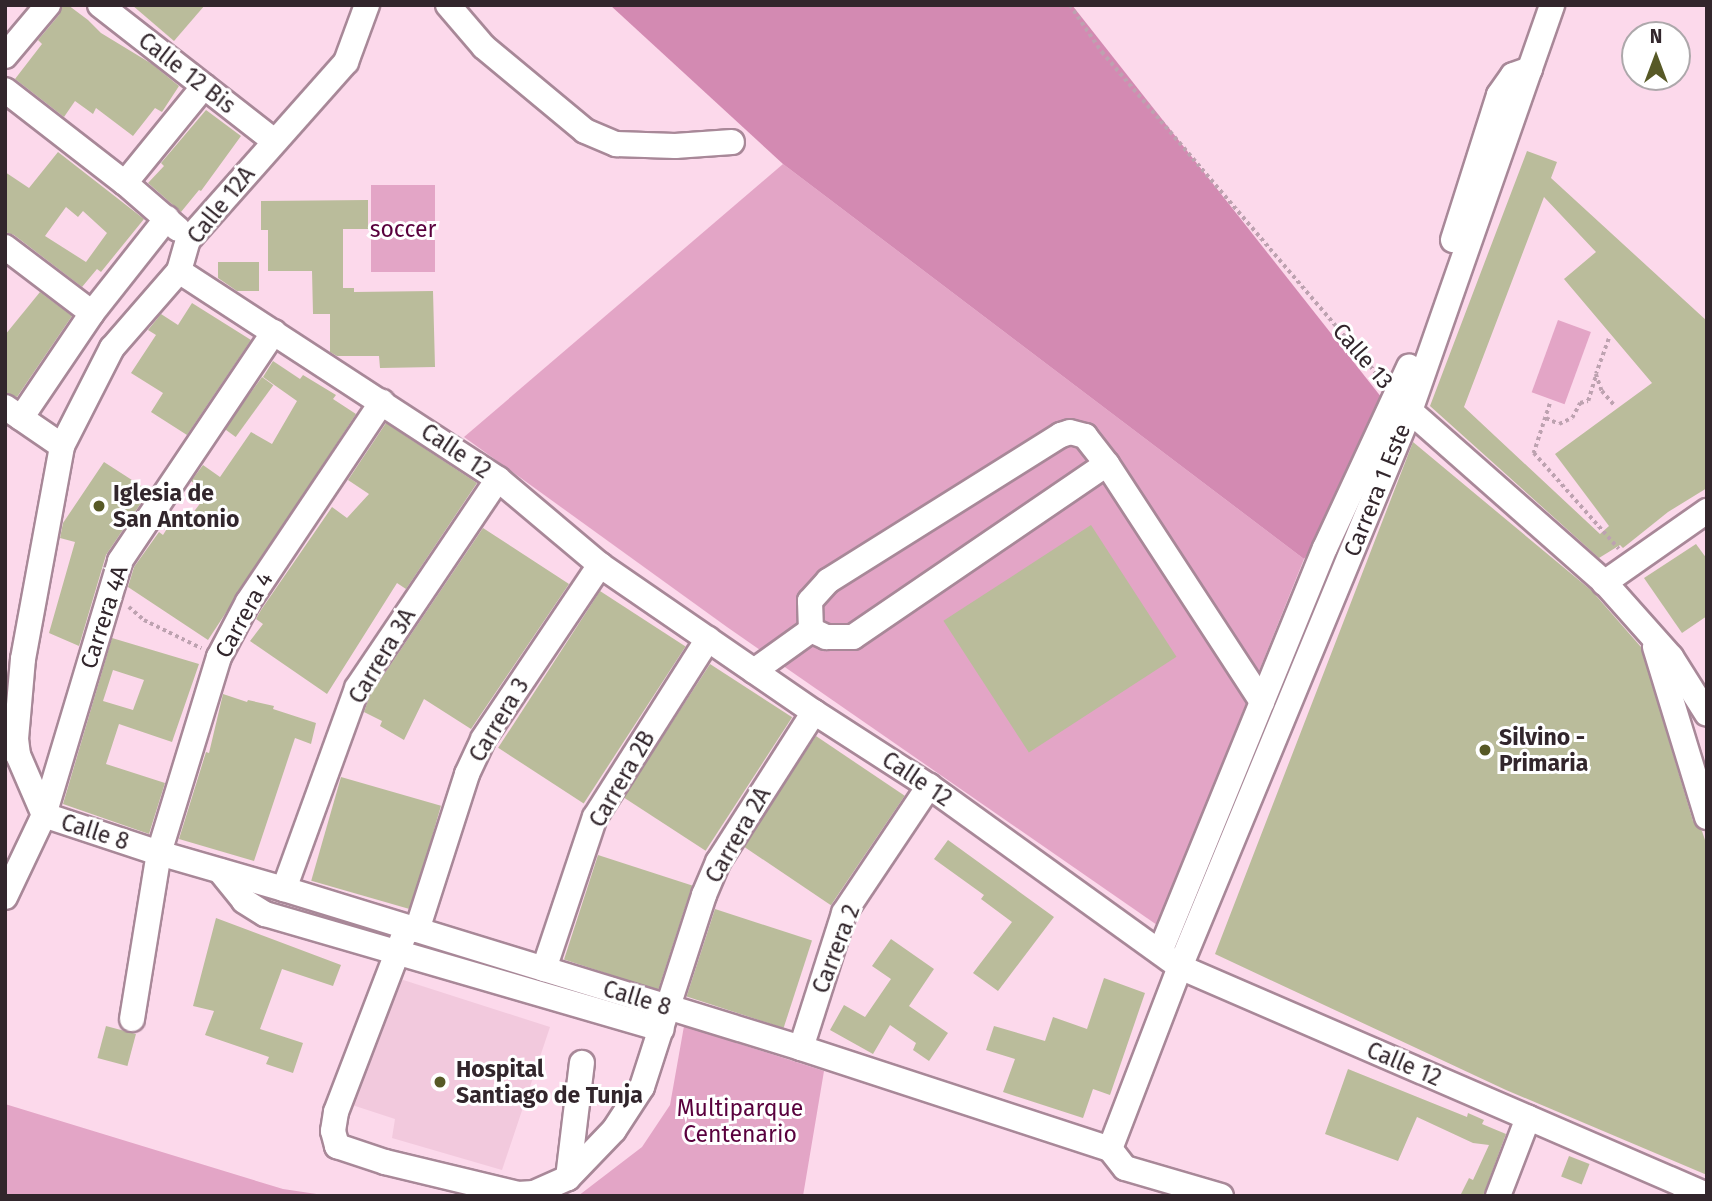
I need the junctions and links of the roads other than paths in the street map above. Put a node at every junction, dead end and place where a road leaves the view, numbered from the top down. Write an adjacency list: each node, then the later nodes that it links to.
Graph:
1 (48, 5): 6 (street)
2 (100, 5): 7 (street, Calle 12 Bis)
3 (367, 5): 9 (street, Calle 12A)
4 (448, 5): 10 (street)
5 (1552, 5): 19 (street, Carrera 1 Este)
6 (5, 56)
7 (204, 86): 9 (street, Calle 12 Bis); 11 (street)
8 (5, 90): 11 (street)
9 (274, 141): 13 (street, Calle 12A)
10 (732, 142)
11 (125, 183): 12 (street)
12 (167, 218): 13 (street); 16 (street, Calle 12A)
13 (188, 240): 15 (street, Calle 12A)
14 (5, 247): 16 (street)
15 (179, 271): 17 (street, Calle 12); 21 (street, Calle 12A)
16 (92, 313): 20 (street, Calle 12A)
17 (274, 332): 18 (street, Calle 12); 38 (street, Carrera 4A)
18 (382, 402): 23 (street, Calle 12); 40 (street, Carrera 4)
19 (1403, 403): 26 (street, Calle 13); 32 (street); 47 (street, Carrera 1 Este)
20 (13, 412): 21 (street)
21 (62, 446): 30 (street)
22 (1107, 464): 27 (street); 27 (street); 32 (street)
23 (498, 479): 25 (street, Calle 12); 42 (street, Carrera 3A)
24 (1707, 511): 26 (street)
25 (600, 565): 29 (street, Calle 12); 44 (street, Carrera 3)
26 (1604, 583): 28 (street, Calle 13)
27 (811, 630): 31 (street)
28 (1650, 631): 34 (street, Calle 13); 36 (street)
29 (708, 639): 31 (street, Calle 12); 48 (street, Carrera 2B)
30 (14, 658): 35 (street)
31 (754, 671): 33 (street, Calle 12)
32 (1262, 702): 46 (street)
33 (814, 712): 37 (street, Calle 12); 49 (street, Carrera 2A)
34 (1707, 714)
35 (12, 754): 38 (street)
36 (1701, 779): 39 (street)
37 (929, 786): 46 (street, Calle 12); 51 (street, Carrera 2)
38 (44, 815): 40 (street, Calle 8); 43 (street)
39 (1707, 817)
40 (159, 853): 41 (street, Calle 8); 50 (street, Carrera 4)
41 (220, 871): 42 (street, Calle 8); 45 (street)
42 (284, 889): 44 (street, Calle 8)
43 (5, 897)
44 (412, 928): 45 (street, Carrera 3); 48 (street, Calle 8)
45 (397, 952): 49 (street); 55 (street, Carrera 3)
46 (1160, 952): 47 (street, Calle 12)
47 (1180, 967): 53 (street, Calle 12); 54 (street, Carrera 1 Este)
48 (544, 969): 49 (street, Calle 8)
49 (666, 1018): 51 (street, Calle 8); 55 (street, Carrera 2A)
50 (132, 1019)
51 (801, 1048): 54 (street, Calle 8)
52 (582, 1063): 55 (street)
53 (1528, 1118): 56 (street, Calle 12); 58 (street)
54 (1110, 1149): 57 (street, Calle 8)
55 (568, 1178)
56 (1707, 1195)
57 (1221, 1196)
58 (1498, 1196)

